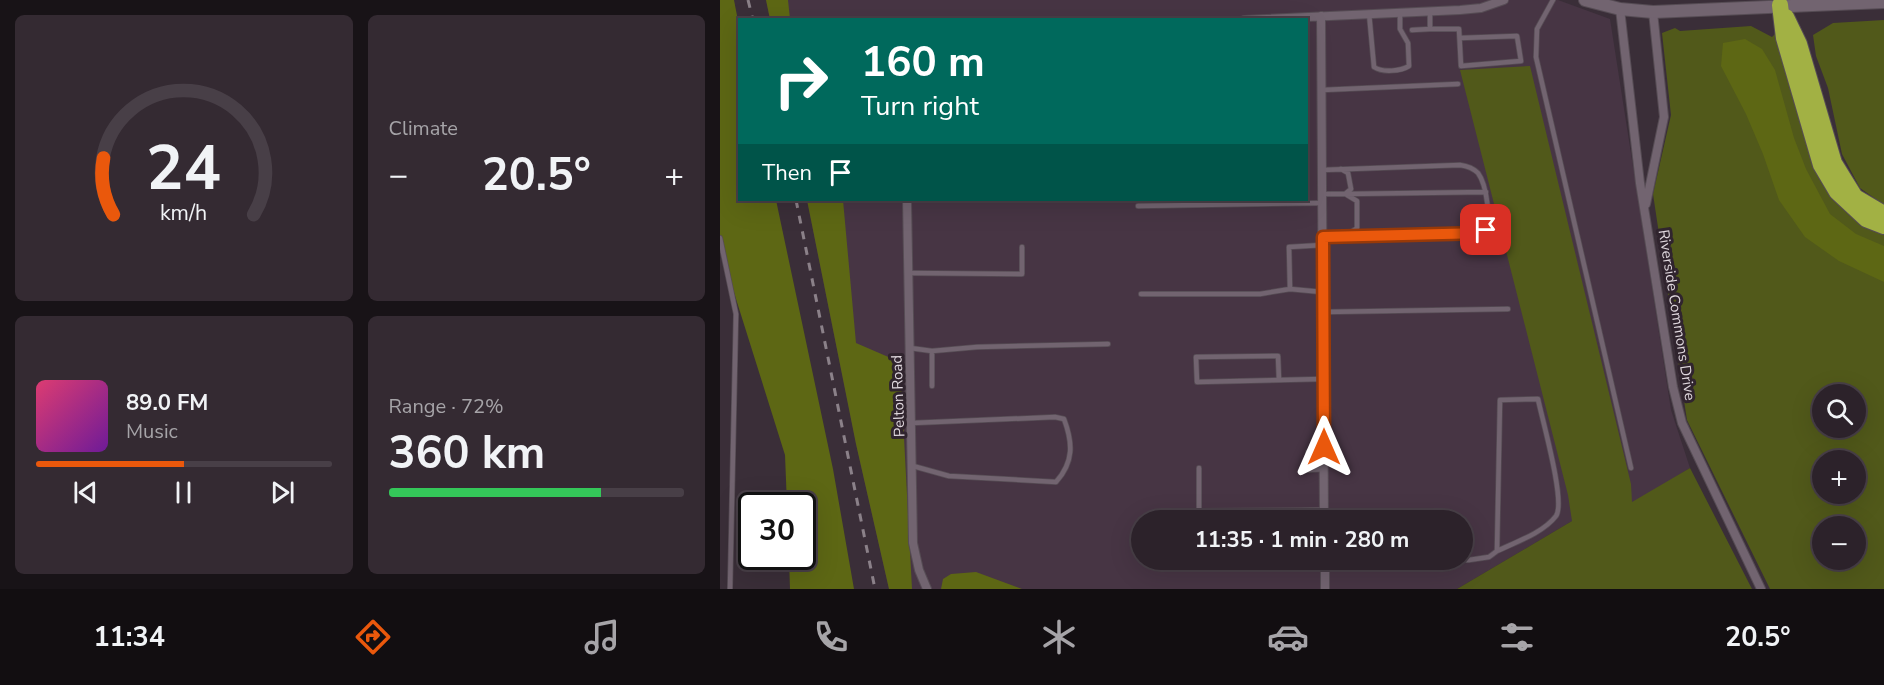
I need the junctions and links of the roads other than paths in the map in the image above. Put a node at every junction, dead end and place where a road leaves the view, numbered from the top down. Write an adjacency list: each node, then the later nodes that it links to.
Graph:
1 (1504, 0): 7 (street)
2 (1553, 0): 51 (lane)
3 (1585, 0): 6 (street)
4 (1884, 2): 5 (street)
5 (1779, 3): 9 (street); 29 (highway); 30 (highway)
6 (1620, 9): 9 (street); 28 (street, Riverside Commons Drive)
7 (1430, 11): 8 (street); 13 (lane)
8 (1400, 12): 10 (street); 10 (lane)
9 (1653, 12): 28 (street, Riverside Commons Drive)
10 (1369, 14): 11 (street)
11 (1321, 16): 12 (street); 17 (street)
12 (1279, 18)
13 (1430, 29): 14 (lane); 15 (lane)
14 (1412, 30)
15 (1460, 38): 15 (lane)
16 (1458, 84): 17 (lane)
17 (1322, 90): 19 (street)
18 (1341, 169): 19 (lane); 20 (lane); 21 (lane)
19 (1322, 170): 23 (street)
20 (1486, 192): 21 (lane); 31 (lane)
21 (1345, 194): 23 (lane); 31 (lane)
22 (1308, 198): 23 (lane)
23 (1323, 198): 33 (street)
24 (907, 201): 35 (street, Pelton Road)
25 (1208, 201): 26 (lane)
26 (1169, 202): 27 (lane)
27 (1138, 206)
28 (1646, 208): 61 (street, Riverside Commons Drive)
29 (1884, 214)
30 (1884, 226)
31 (1346, 237): 33 (lane)
32 (720, 238): 58 (lane)
33 (1323, 241): 36 (lane); 37 (street)
34 (1022, 247): 35 (lane)
35 (908, 273): 42 (street, Pelton Road)
36 (1290, 289): 37 (lane); 38 (lane)
37 (1323, 292): 40 (street)
38 (1142, 294)
39 (1508, 309): 40 (lane)
40 (1323, 312): 44 (street)
41 (1108, 344): 43 (lane)
42 (910, 348): 43 (lane); 47 (street, Pelton Road)
43 (932, 351): 46 (lane)
44 (1323, 379): 45 (lane); 52 (street)
45 (1279, 380): 45 (lane)
46 (932, 386)
47 (912, 423): 49 (street, Pelton Road); 49 (lane)
48 (1308, 452): 52 (lane)
49 (913, 466): 59 (street, Pelton Road)
50 (1198, 468): 53 (lane)
51 (1631, 468)
52 (1324, 469): 54 (street)
53 (1198, 510)
54 (1324, 510)
55 (1497, 551): 55 (lane); 56 (lane)
56 (1473, 559)
57 (1324, 570): 60 (street)
58 (730, 589)
59 (927, 589)
60 (1325, 589)
61 (1761, 589)

